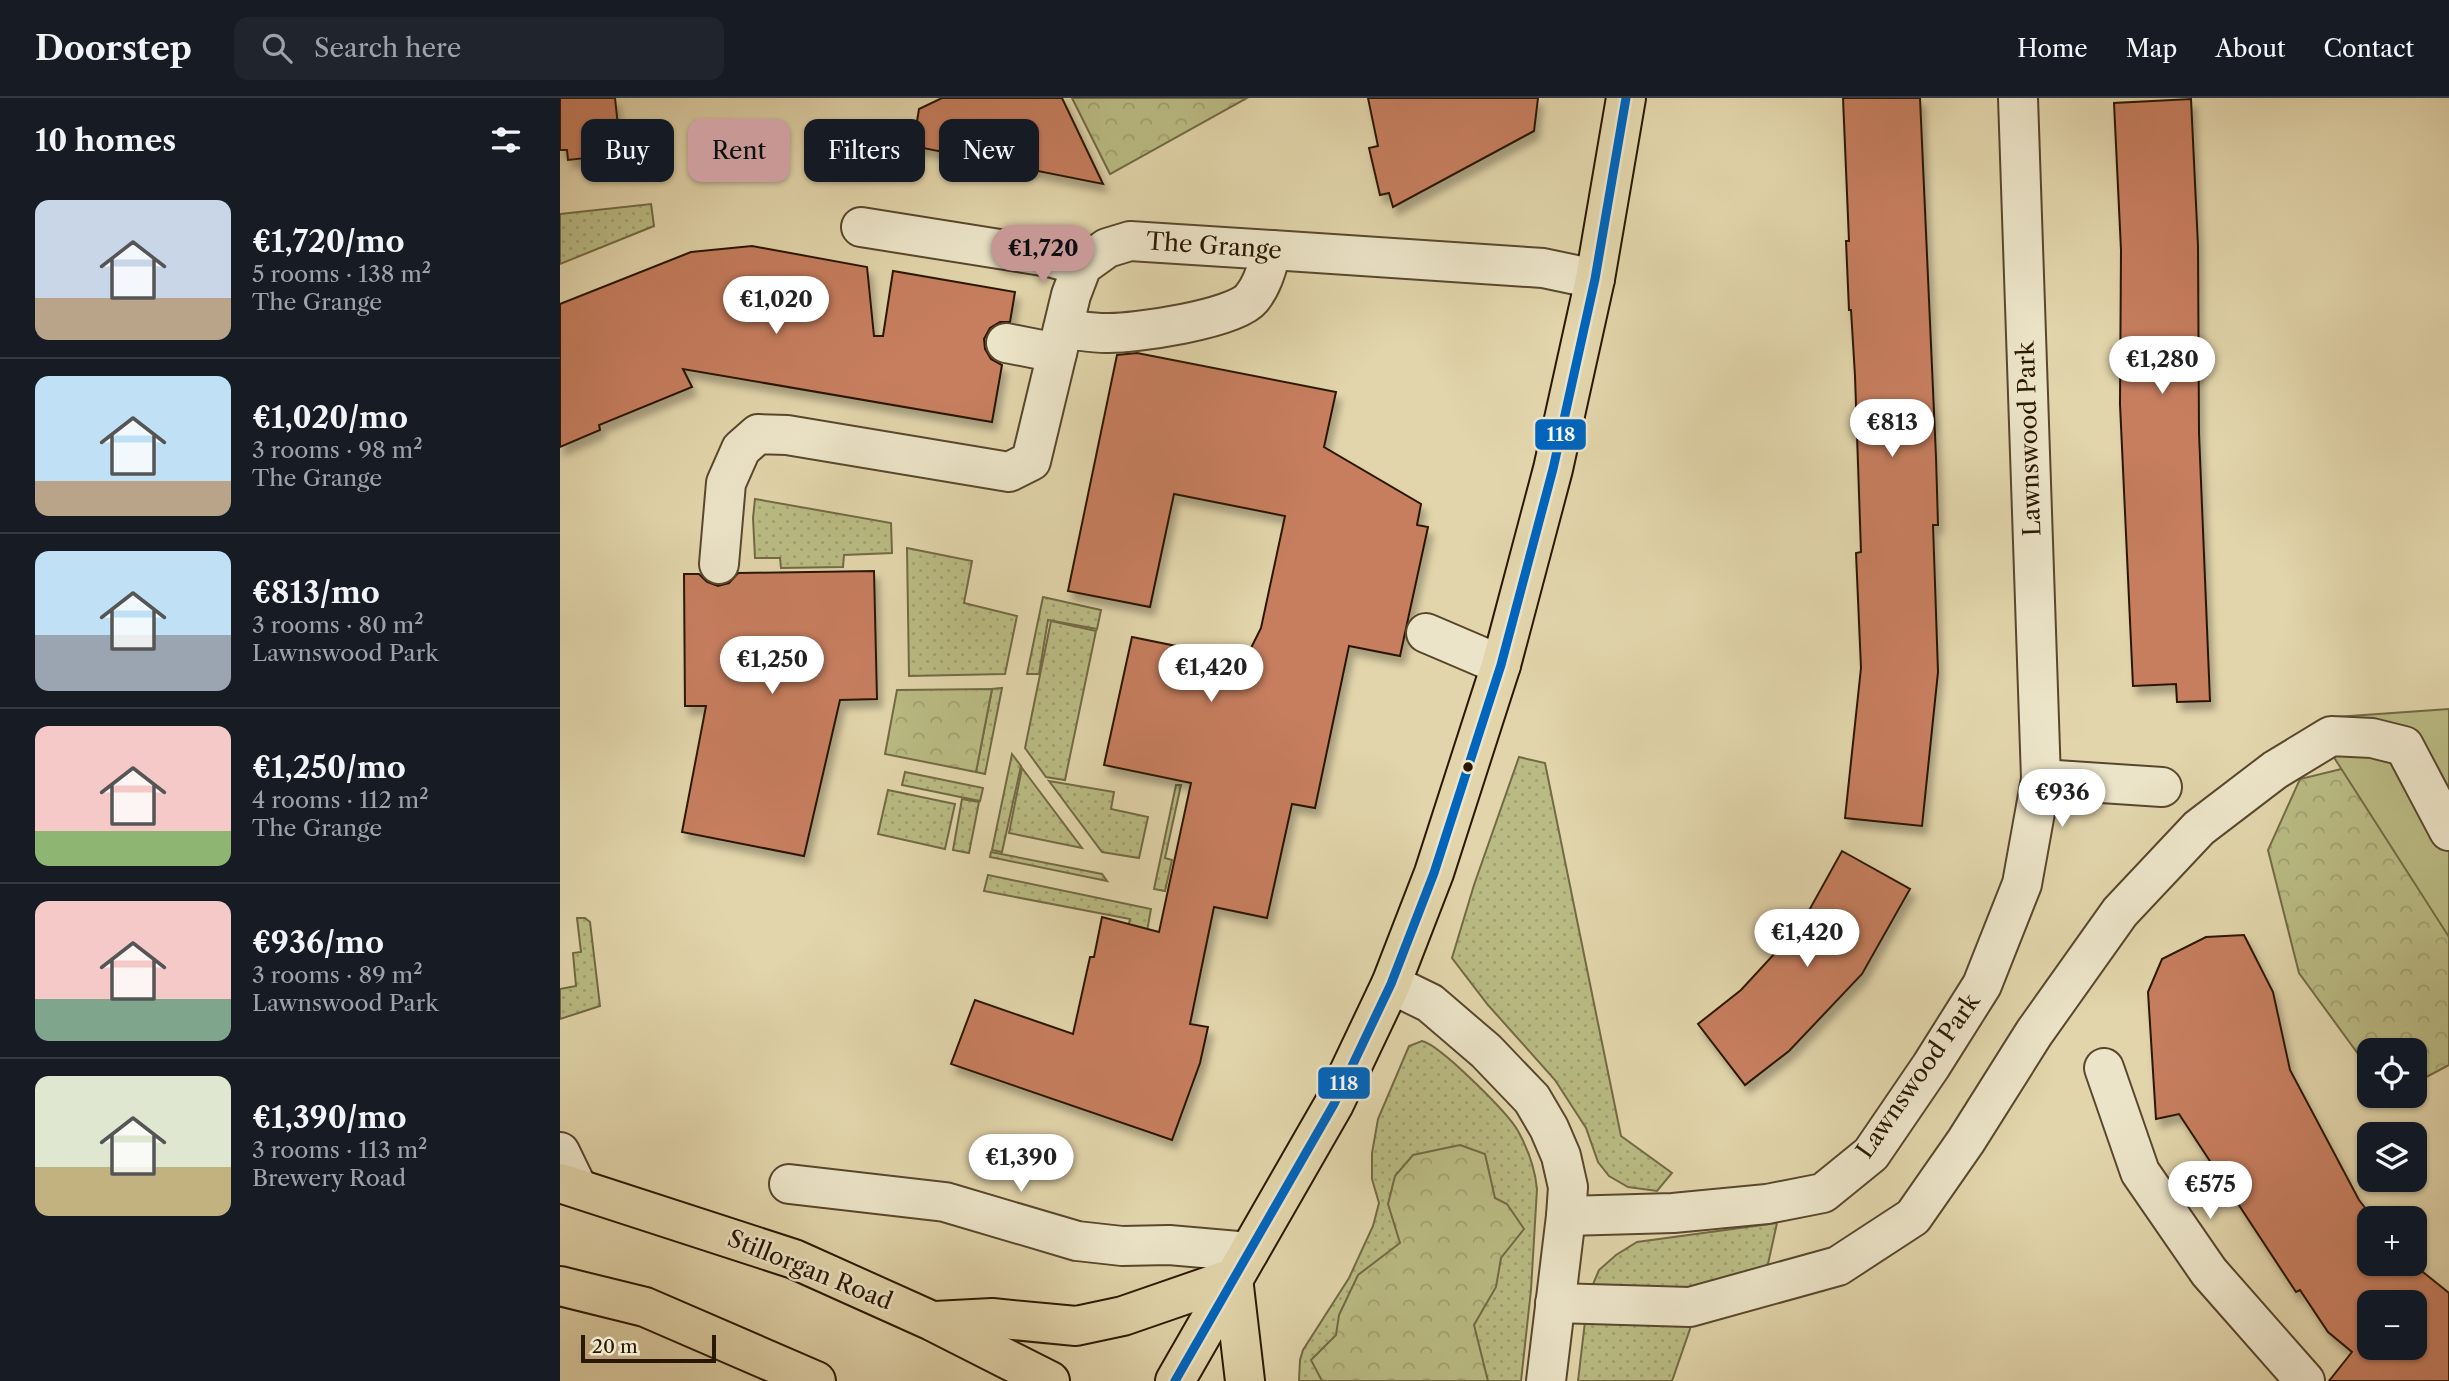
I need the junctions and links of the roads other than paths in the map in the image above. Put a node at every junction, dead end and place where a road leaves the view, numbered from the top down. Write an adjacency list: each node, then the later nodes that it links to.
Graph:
1 (1626, 98): 6 (highway)
2 (2018, 98): 12 (street, Lawnswood Park)
3 (861, 227): 5 (street)
4 (1272, 250): 5 (street, The Grange); 6 (street, The Grange); 7 (street)
5 (1083, 267): 7 (street)
6 (1595, 279): 11 (highway)
7 (1060, 341): 8 (street); 9 (street)
8 (1006, 343)
9 (719, 564)
10 (1426, 633): 11 (street)
11 (1502, 665): 15 (highway)
12 (2041, 779): 13 (street); 20 (street, Lawnswood Park)
13 (2162, 787)
14 (2449, 831): 23 (street)
15 (1391, 984): 20 (street); 21 (highway)
16 (2104, 1068): 30 (street)
17 (560, 1152): 19 (street)
18 (789, 1184): 21 (street)
19 (569, 1185): 24 (highway, Stillorgan Road)
20 (1566, 1216): 23 (street)
21 (1241, 1265): 24 (highway); 27 (highway); 28 (highway)
22 (560, 1286): 25 (highway)
23 (1555, 1303): 29 (street)
24 (932, 1321): 26 (highway, Stillorgan Road)
25 (816, 1381)
26 (1050, 1381)
27 (1175, 1381)
28 (1245, 1381)
29 (1546, 1381)
30 (2305, 1381)

